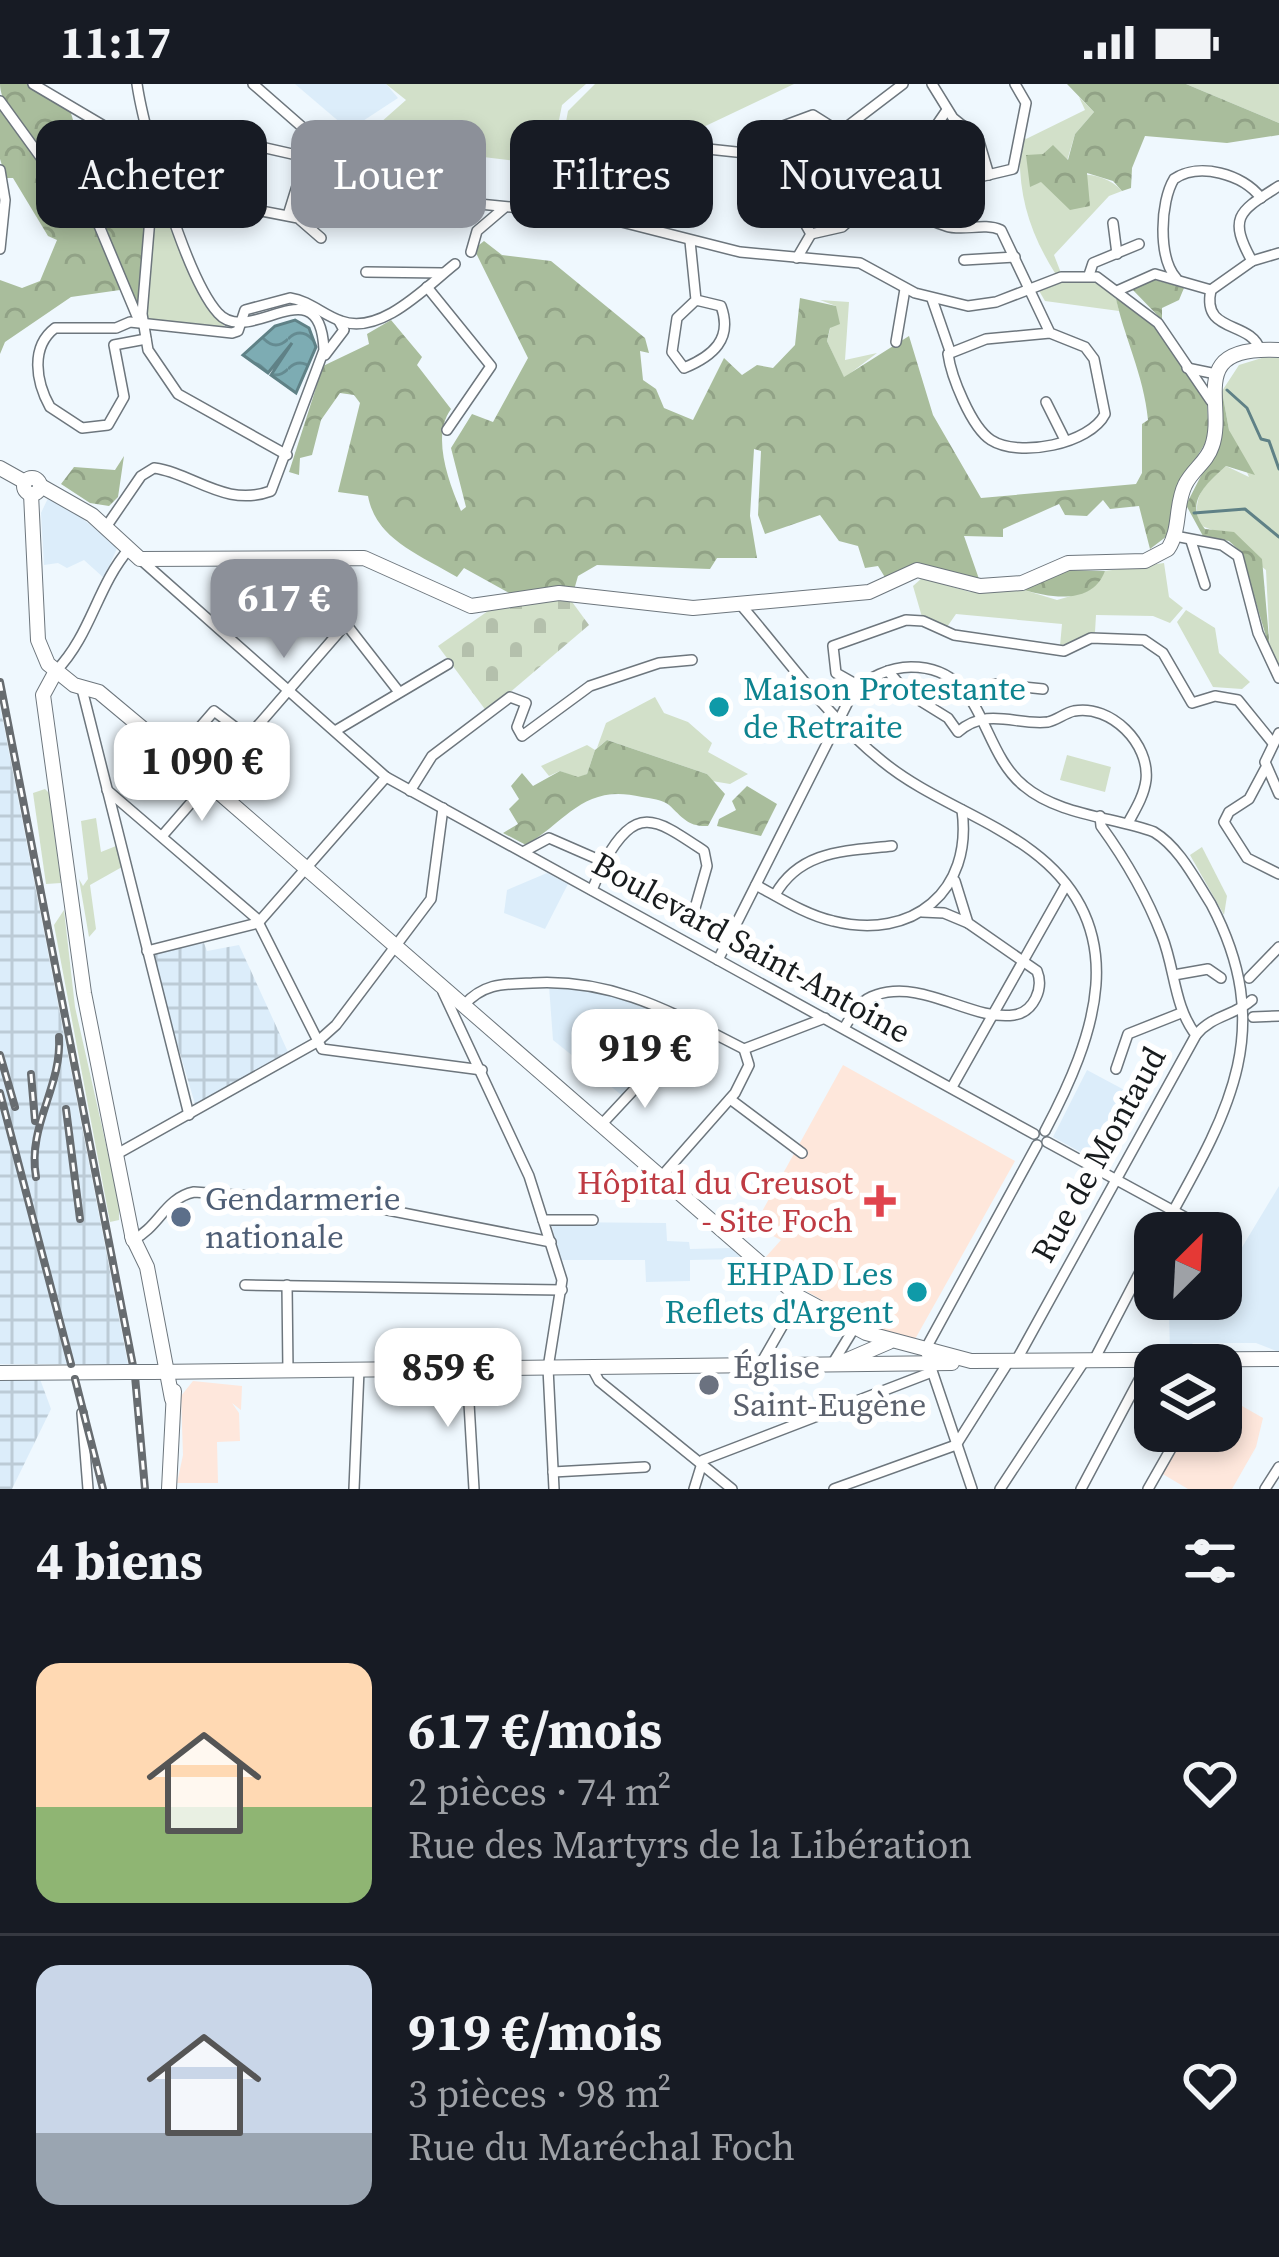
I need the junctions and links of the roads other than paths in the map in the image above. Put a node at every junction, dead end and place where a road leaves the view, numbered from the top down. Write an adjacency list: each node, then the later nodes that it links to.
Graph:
1 (33, 84): 9 (street)
2 (137, 84): 10 (street)
3 (253, 84): 11 (street)
4 (903, 84): 12 (street)
5 (932, 84): 8 (street)
6 (1015, 84): 15 (street)
7 (0, 101): 56 (street)
8 (947, 110): 13 (street); 15 (street)
9 (99, 120)
10 (143, 120)
11 (292, 120)
12 (856, 120)
13 (940, 120)
14 (0, 170): 34 (street)
15 (988, 175): 16 (street)
16 (985, 176)
17 (1279, 186): 18 (street)
18 (1261, 198): 41 (street); 46 (street)
19 (291, 205): 23 (street)
20 (486, 205): 21 (street)
21 (504, 208): 32 (street); 35 (street)
22 (267, 212): 23 (street)
23 (288, 215): 31 (street)
24 (1113, 224): 37 (street)
25 (149, 228): 56 (street)
26 (179, 228): 55 (street)
27 (808, 228): 30 (street)
28 (829, 228): 30 (street)
29 (976, 228): 38 (street)
30 (811, 234): 39 (street)
31 (321, 238)
32 (690, 241): 39 (street); 53 (street)
33 (1139, 244): 37 (street)
34 (0, 249)
35 (471, 252)
36 (1279, 253): 41 (street)
37 (1117, 254): 45 (street)
38 (1015, 257): 40 (street); 49 (street)
39 (797, 258): 48 (street)
40 (964, 260)
41 (1252, 261): 51 (street)
42 (455, 264): 44 (street)
43 (366, 272): 44 (street)
44 (442, 273): 47 (street)
45 (1089, 275): 49 (street); 50 (street)
46 (1176, 278): 50 (street); 51 (street)
47 (427, 287): 54 (street); 66 (street)
48 (905, 289): 52 (street); 59 (street)
49 (1030, 289): 52 (street); 57 (street)
50 (1119, 290): 64 (street)
51 (1211, 290): 60 (street)
52 (932, 299): 62 (street)
53 (696, 300): 53 (street)
54 (339, 321): 55 (street); 63 (street)
55 (239, 325): 56 (street); 63 (street)
56 (142, 326): 58 (street); 58 (street)
57 (1050, 333): 62 (street); 67 (street)
58 (146, 339): 68 (street)
59 (896, 342)
60 (1261, 350): 61 (main road); 64 (main road)
61 (1279, 350)
62 (950, 351): 67 (street)
63 (318, 364): 68 (street)
64 (1206, 377): 72 (main road)
65 (1046, 402): 67 (street)
66 (447, 430)
67 (1065, 440)
68 (286, 454): 71 (street)
69 (0, 468): 70 (main road)
70 (32, 487): 71 (main road); 80 (main road)
71 (111, 521): 73 (main road)
72 (1183, 538): 74 (street); 76 (main road); 82 (street)
73 (135, 554): 76 (main road); 80 (street); 85 (street, Boulevard Saint-Antoine)
74 (1205, 585)
75 (349, 598): 77 (street)
76 (740, 604): 89 (street)
77 (346, 625): 85 (street); 88 (street)
78 (692, 660): 99 (street)
79 (448, 664): 88 (street)
80 (56, 671): 84 (main road); 153 (main road)
81 (888, 671): 83 (street); 87 (street); 90 (street)
82 (1279, 678)
83 (859, 686): 89 (street); 93 (street)
84 (82, 688): 94 (main road); 98 (street)
85 (289, 689): 91 (street, Boulevard Saint-Antoine); 92 (street)
86 (1043, 689): 87 (street)
87 (969, 691): 90 (street)
88 (399, 692): 91 (street)
89 (839, 718): 102 (street); 114 (street)
90 (984, 719): 103 (street); 105 (street)
91 (335, 731): 96 (street, Boulevard Saint-Antoine)
92 (248, 737): 94 (street); 97 (street)
93 (1275, 738): 95 (street)
94 (175, 756): 97 (main road)
95 (1265, 769): 100 (street); 112 (street)
96 (386, 777): 99 (street, Boulevard Saint-Antoine); 111 (street)
97 (208, 783): 107 (street); 111 (main road)
98 (107, 790): 107 (street); 124 (street)
99 (410, 791): 101 (street, Boulevard Saint-Antoine)
100 (1279, 794)
101 (443, 808): 104 (street, Boulevard Saint-Antoine); 106 (street)
102 (962, 810): 113 (street); 115 (street)
103 (1100, 815): 105 (street); 127 (street)
104 (465, 820): 106 (street); 109 (street, Boulevard Saint-Antoine)
105 (1128, 824): 129 (street)
106 (442, 833): 123 (street)
107 (163, 835): 119 (street)
108 (892, 846): 117 (street)
109 (523, 852): 110 (street); 116 (street, Boulevard Saint-Antoine)
110 (604, 862): 116 (street); 121 (street)
111 (308, 868): 119 (street); 123 (main road)
112 (1279, 874)
113 (955, 881): 118 (street); 120 (street)
114 (755, 885): 117 (street); 121 (street)
115 (1066, 885): 126 (street); 151 (street)
116 (592, 890): 125 (street, Boulevard Saint-Antoine)
117 (776, 896): 118 (street)
118 (918, 912): 120 (street)
119 (259, 923): 124 (street); 142 (street)
120 (968, 923): 126 (street)
121 (730, 935): 125 (street)
122 (1279, 947): 129 (street)
123 (398, 948): 130 (main road); 142 (street)
124 (147, 951): 149 (street)
125 (718, 960): 138 (street, Boulevard Saint-Antoine)
126 (1024, 960): 133 (street); 133 (street)
127 (1174, 975): 128 (street); 134 (street)
128 (1221, 978)
129 (1249, 978): 131 (street)
130 (439, 982): 132 (main road); 146 (street)
131 (1252, 1000): 135 (street, Rue de Montaud); 137 (street)
132 (464, 1005): 143 (street); 150 (main road)
133 (993, 1013): 139 (street); 147 (street)
134 (1181, 1013): 141 (street); 145 (street)
135 (1232, 1015): 140 (street); 141 (street, Rue de Montaud)
136 (1279, 1016): 137 (street)
137 (1253, 1017): 140 (street)
138 (825, 1018): 139 (street, Boulevard Saint-Antoine); 143 (street)
139 (844, 1028): 147 (street, Boulevard Saint-Antoine)
140 (1255, 1031): 156 (street)
141 (1196, 1035): 155 (street, Rue de Montaud)
142 (317, 1042): 146 (street); 149 (street)
143 (744, 1049): 148 (street)
144 (656, 1066): 150 (street)
145 (1115, 1069)
146 (482, 1070): 158 (street)
147 (952, 1088): 151 (street, Boulevard Saint-Antoine)
148 (730, 1099): 152 (street); 154 (street)
149 (189, 1114): 153 (street)
150 (601, 1125): 154 (main road)
151 (1041, 1138): 155 (street, Boulevard Saint-Antoine); 176 (street)
152 (802, 1153)
153 (117, 1154): 160 (main road)
154 (661, 1177): 166 (main road)
155 (1115, 1179): 156 (street, Boulevard Saint-Antoine); 174 (street, Rue de Montaud)
156 (1173, 1210): 157 (street, Boulevard Saint-Antoine)
157 (1177, 1212)
158 (543, 1220): 159 (street); 161 (street)
159 (593, 1220)
160 (133, 1240): 161 (street); 184 (main road)
161 (551, 1242): 165 (street)
162 (1134, 1281): 172 (street)
163 (245, 1285): 164 (street)
164 (286, 1286): 165 (street); 185 (street)
165 (562, 1290): 180 (street)
166 (799, 1297): 167 (main road); 178 (street)
167 (848, 1326): 168 (main road); 169 (main road); 179 (street)
168 (894, 1342): 169 (main road); 176 (main road)
169 (867, 1348): 177 (main road); 179 (main road)
170 (1134, 1359): 172 (main road)
171 (1279, 1359): 175 (main road)
172 (1090, 1360): 174 (main road); 204 (street)
173 (971, 1361): 174 (main road); 176 (main road); 176 (main road)
174 (1012, 1361): 189 (street, Rue de Montaud)
175 (1242, 1361)
176 (927, 1362): 177 (main road); 189 (street); 191 (street)
177 (880, 1364): 179 (main road)
178 (760, 1366): 179 (main road); 181 (main road)
179 (831, 1366)
180 (548, 1368): 181 (main road); 182 (main road); 194 (street)
181 (592, 1368): 191 (street)
182 (467, 1369): 183 (main road); 198 (street)
183 (359, 1370): 185 (main road); 197 (street)
184 (166, 1372): 185 (main road); 186 (main road, bridge); 196 (main road)
185 (289, 1372)
186 (0, 1373)
187 (1134, 1389): 205 (street)
188 (82, 1413): 195 (street)
189 (956, 1445): 202 (street); 203 (street)
190 (1169, 1452): 206 (street)
191 (700, 1464): 200 (street); 201 (street)
192 (645, 1467): 194 (street)
193 (1279, 1467): 207 (street)
194 (553, 1472): 199 (street)
195 (88, 1489)
196 (170, 1489)
197 (354, 1489)
198 (474, 1489)
199 (554, 1489)
200 (694, 1489)
201 (732, 1489)
202 (834, 1489)
203 (972, 1489)
204 (1000, 1489)
205 (1081, 1489)
206 (1148, 1489)
207 (1265, 1489)

